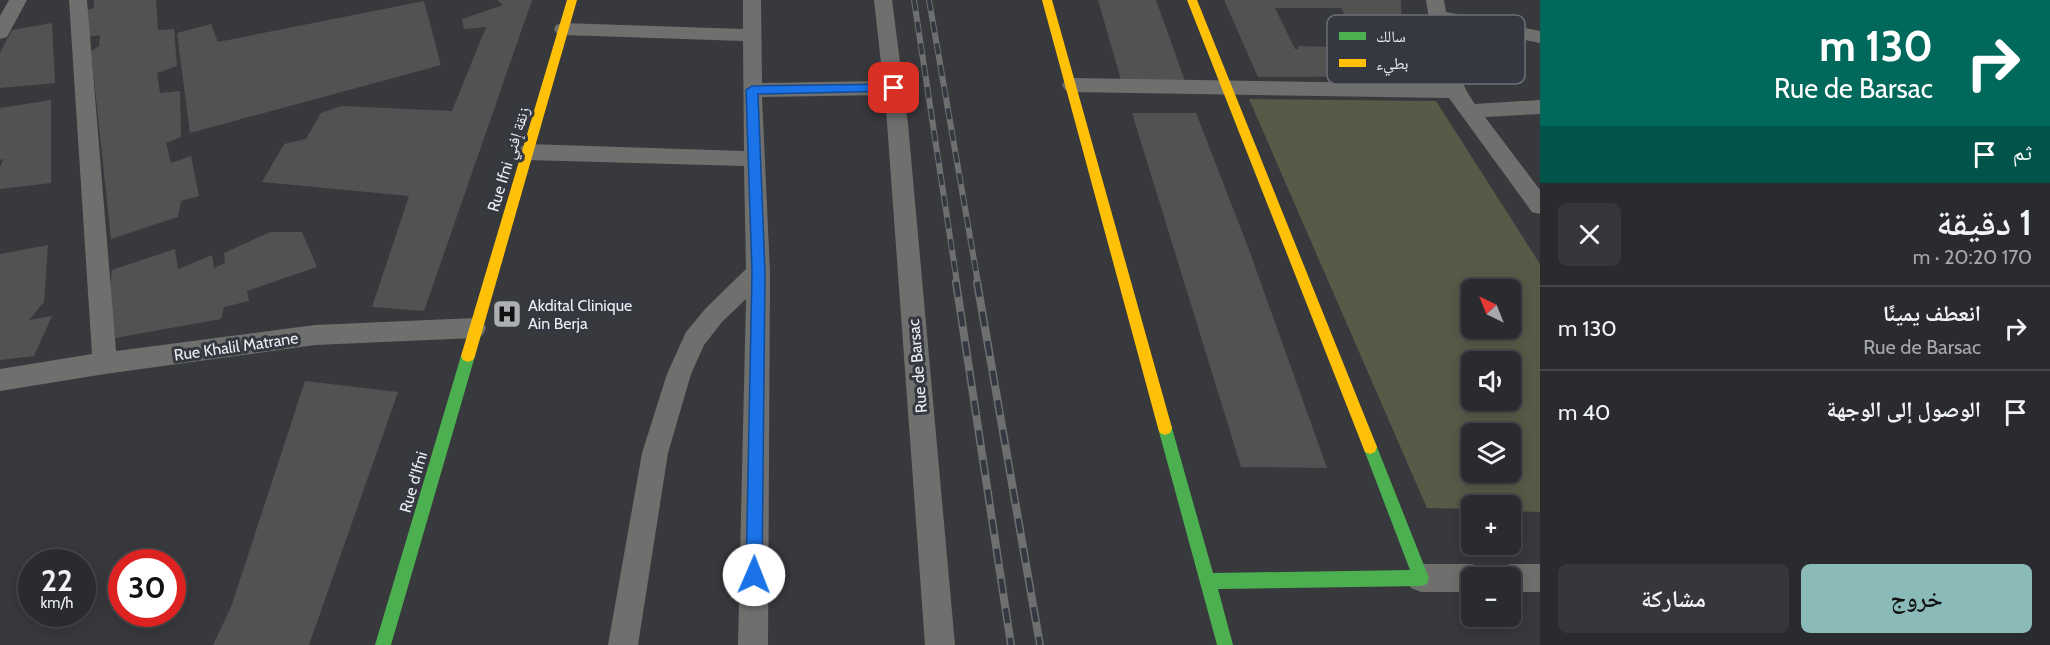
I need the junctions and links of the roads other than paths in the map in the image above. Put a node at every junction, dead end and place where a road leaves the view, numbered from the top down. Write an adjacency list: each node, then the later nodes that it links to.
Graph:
1 (18, 0): 11 (street)
2 (78, 0): 28 (street)
3 (572, 0): 10 (street, Rue Ifni زنقة إفني)
4 (752, 0): 13 (street)
5 (883, 0): 18 (street, Rue de Barsac)
6 (1047, 0): 16 (street)
7 (1192, 0): 17 (street)
8 (1436, 8): 9 (street)
9 (1461, 15)
10 (563, 29): 13 (street); 23 (street, Rue Ifni زنقة إفني)
11 (0, 33)
12 (1525, 33): 14 (street)
13 (752, 35): 19 (street)
14 (1540, 37)
15 (1452, 84): 20 (street)
16 (1072, 85): 17 (street); 34 (street)
17 (1227, 87): 20 (street); 30 (street)
18 (894, 88): 19 (street); 38 (street, Rue de Barsac)
19 (752, 90): 24 (street)
20 (1455, 91): 22 (street)
21 (1540, 107): 22 (street)
22 (1471, 111): 25 (street)
23 (527, 153): 24 (street); 27 (street, Rue Ifni زنقة إفني)
24 (754, 159): 26 (street)
25 (1540, 206)
26 (758, 272): 36 (street); 37 (street)
27 (474, 328): 28 (street, Rue Khalil Matrane); 35 (street, Rue d'Ifni)
28 (105, 363): 29 (street, Rue Khalil Matrane)
29 (0, 380)
30 (1421, 578): 31 (street); 34 (street)
31 (1461, 578)
32 (1521, 578): 33 (street)
33 (1540, 578)
34 (1206, 581): 39 (street)
35 (383, 645)
36 (623, 645)
37 (753, 645)
38 (940, 645)
39 (1225, 645)

